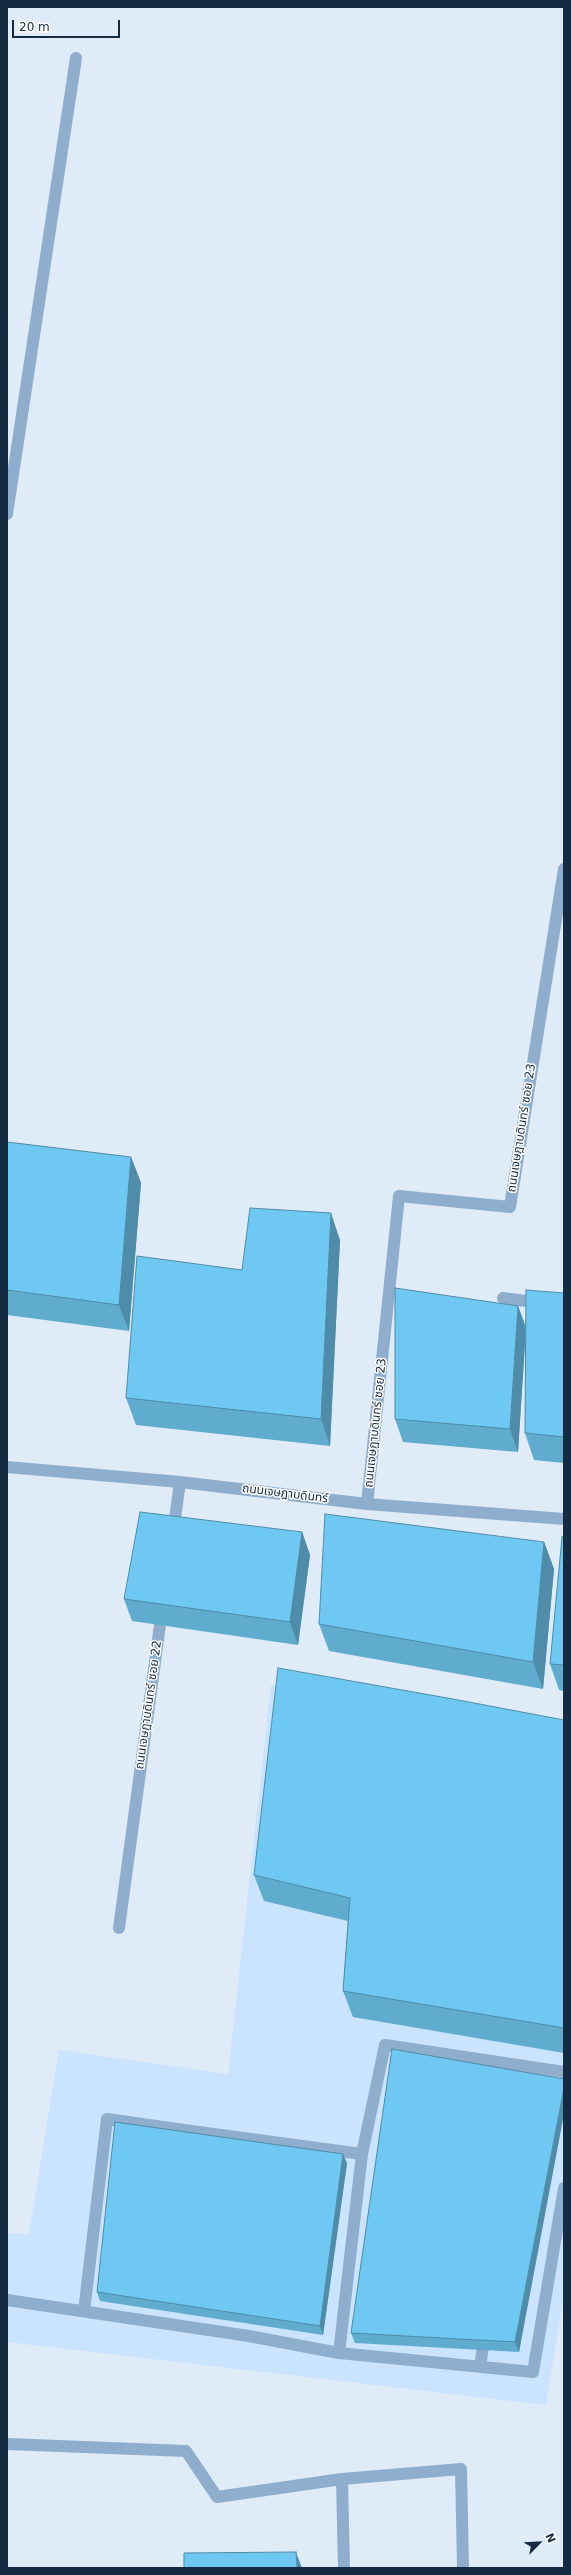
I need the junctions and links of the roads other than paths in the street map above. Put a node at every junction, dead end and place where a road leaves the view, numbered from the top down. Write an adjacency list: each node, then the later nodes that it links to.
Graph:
1 (76, 58): 2 (street)
2 (7, 514)
3 (564, 869): 8 (street, ถนนเจษฎาบดินทร์ ซอย 23)
4 (503, 1298): 5 (street)
5 (564, 1306)
6 (7, 1467): 7 (street, ถนนเจษฎาบดินทร์)
7 (180, 1482): 8 (street, ถนนเจษฎาบดินทร์); 10 (street)
8 (368, 1504): 9 (street, ถนนเจษฎาบดินทร์)
9 (564, 1519)
10 (171, 1545)
11 (164, 1599): 12 (street, ถนนเจษฎาบดินทร์ ซอย 22)
12 (119, 1928)
13 (564, 2072): 15 (street)
14 (184, 2130): 15 (street); 16 (street); 20 (street)
15 (362, 2154): 26 (street)
16 (181, 2161)
17 (564, 2188): 28 (street)
18 (7, 2300): 20 (street)
19 (166, 2308): 23 (street)
20 (84, 2311): 23 (street)
21 (486, 2320): 28 (street)
22 (251, 2321): 24 (street)
23 (164, 2324): 24 (street)
24 (249, 2336): 26 (street)
25 (400, 2343): 27 (street)
26 (338, 2353): 27 (street)
27 (398, 2359): 28 (street)
28 (480, 2367)
29 (7, 2444): 30 (street)
30 (342, 2479): 31 (street); 32 (street)
31 (344, 2568)
32 (463, 2568)

